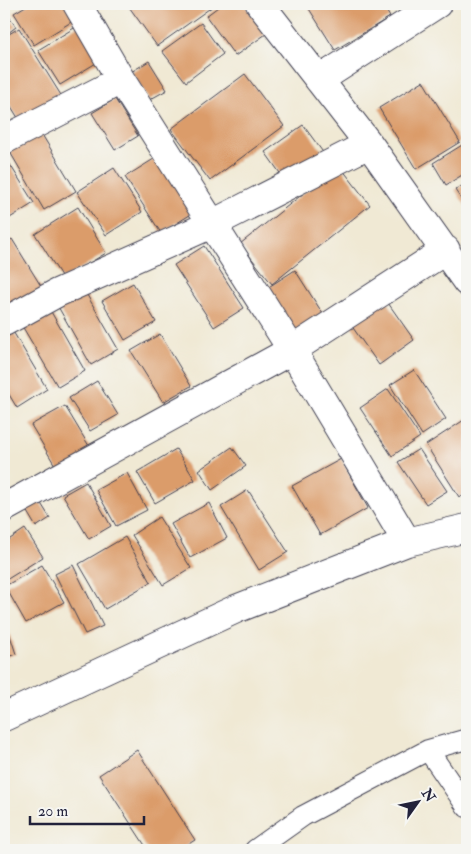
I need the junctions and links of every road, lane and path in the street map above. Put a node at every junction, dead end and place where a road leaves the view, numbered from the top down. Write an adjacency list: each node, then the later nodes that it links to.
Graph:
1 (77, 4): 4 (street)
2 (260, 4): 5 (street)
3 (437, 4): 5 (street)
4 (121, 80): 6 (street); 8 (street)
5 (319, 80): 7 (street)
6 (4, 140)
7 (369, 144): 8 (street); 9 (street)
8 (212, 224): 11 (street); 12 (street)
9 (446, 250): 10 (street); 12 (street)
10 (467, 282)
11 (4, 322)
12 (292, 350): 13 (street); 15 (street)
13 (4, 508)
14 (467, 528): 15 (street)
15 (407, 542): 16 (street)
16 (4, 717)
17 (467, 739): 18 (lane)
18 (428, 750): 19 (lane); 20 (lane)
19 (467, 806)
20 (255, 850)

